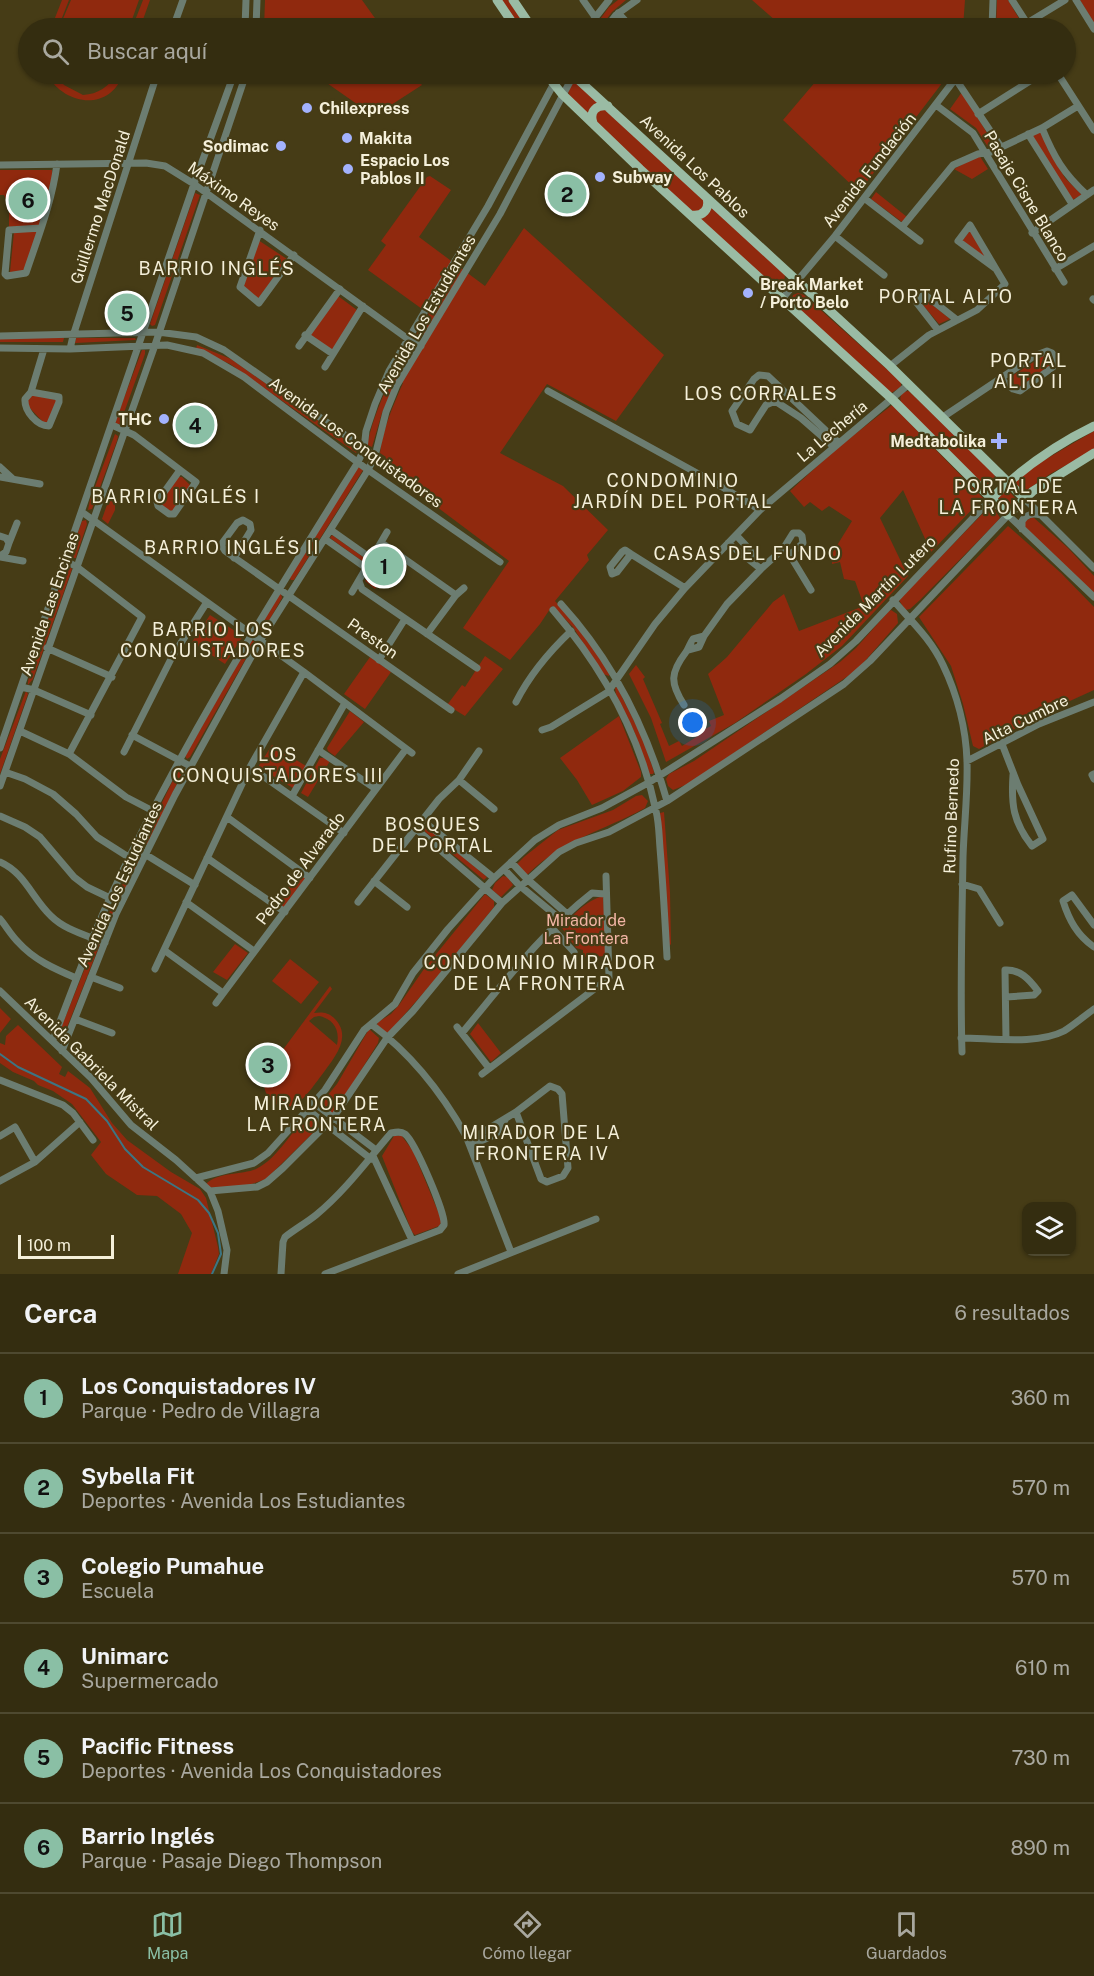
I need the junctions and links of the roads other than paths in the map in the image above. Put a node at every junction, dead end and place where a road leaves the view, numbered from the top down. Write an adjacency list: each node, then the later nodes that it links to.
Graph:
1 (183, 0): 15 (street)
2 (246, 0): 16 (street)
3 (257, 0): 17 (street)
4 (497, 0): 18 (main road)
5 (513, 0): 19 (main road)
6 (583, 0): 14 (street)
7 (609, 0): 14 (street)
8 (637, 0): 13 (street)
9 (993, 0): 22 (street)
10 (1012, 0): 23 (street)
11 (1065, 0): 24 (street)
12 (1076, 0): 25 (street)
13 (618, 13): 20 (street); 21 (street)
14 (595, 17)
15 (177, 18)
16 (245, 18)
17 (256, 18)
18 (509, 18)
19 (525, 18)
20 (614, 18)
21 (623, 18)
22 (992, 18)
23 (1023, 18)
24 (1039, 18)
25 (1094, 29)
26 (154, 84): 49 (street, Guillermo MacDonald)
27 (230, 84): 42 (street, Avenida Las Encinas)
28 (242, 84): 46 (street, Avenida Las Encinas)
29 (553, 84): 36 (main road); 52 (street, Avenida Los Estudiantes)
30 (568, 84): 36 (street, Avenida Los Estudiantes)
31 (584, 84): 39 (main road, Avenida Los Pablos)
32 (951, 84): 37 (street, Avenida Fundación)
33 (961, 84): 40 (street)
34 (1025, 84): 40 (street)
35 (1064, 84): 38 (street)
36 (562, 94): 41 (main road); 53 (street, Avenida Los Estudiantes)
37 (936, 105): 48 (street, Pasaje Cisne Blanco); 59 (street, Avenida Fundación)
38 (1078, 105): 43 (street); 44 (street)
39 (608, 106): 41 (main road); 58 (main road, Avenida Los Pablos)
40 (978, 114): 47 (street)
41 (593, 123): 61 (main road)
42 (214, 128): 46 (street); 54 (street, Avenida Las Encinas)
43 (1042, 128): 45 (street); 57 (street)
44 (1094, 130)
45 (1028, 134): 47 (street); 60 (street)
46 (223, 139): 56 (street, Avenida Las Encinas)
47 (1000, 147): 48 (street)
48 (984, 153): 62 (street); 65 (street, Pasaje Cisne Blanco)
49 (128, 163): 50 (street, Máximo Reyes); 54 (street, Máximo Reyes); 84 (street, Guillermo MacDonald)
50 (57, 164): 51 (street, Máximo Reyes); 63 (street)
51 (0, 165)
52 (509, 166): 53 (street); 86 (street, Avenida Los Estudiantes)
53 (522, 172): 90 (street, Avenida Los Estudiantes)
54 (194, 184): 56 (street, Máximo Reyes); 80 (street, Avenida Las Encinas)
55 (1094, 190): 57 (street)
56 (205, 191): 64 (street, Máximo Reyes); 81 (street, Avenida Las Encinas)
57 (1087, 195): 60 (street)
58 (707, 198): 61 (main road); 73 (main road, Avenida Los Pablos)
59 (864, 198): 62 (street); 66 (street, Avenida Fundación)
60 (1072, 204): 65 (street)
61 (691, 215): 76 (main road)
62 (903, 227): 67 (street)
63 (41, 228): 63 (street)
64 (260, 230): 69 (street, Máximo Reyes); 69 (street)
65 (1032, 233): 71 (street, Pasaje Cisne Blanco)
66 (835, 236): 72 (street); 73 (street, Avenida Fundación)
67 (920, 240)
68 (1094, 246): 71 (street)
69 (294, 255): 75 (street, Máximo Reyes)
70 (996, 268): 70 (street); 78 (street)
71 (1055, 269): 74 (street, Pasaje Cisne Blanco)
72 (884, 275)
73 (797, 281): 76 (street); 96 (main road, Avenida Los Pablos)
74 (1064, 282)
75 (340, 289): 77 (street, Máximo Reyes); 82 (street)
76 (782, 299): 102 (main road)
77 (363, 306): 86 (street, Máximo Reyes); 95 (street)
78 (957, 320): 79 (street); 79 (street)
79 (938, 330): 96 (street)
80 (143, 332): 81 (street, Avenida Los Conquistadores); 84 (street, Avenida Los Conquistadores); 87 (street, Avenida Las Encinas)
81 (158, 332): 85 (street, Avenida Los Conquistadores); 88 (street, Avenida Las Encinas)
82 (305, 335): 89 (street); 95 (street)
83 (0, 336): 84 (street, Avenida Los Conquistadores)
84 (73, 336): 93 (street, Guillermo MacDonald)
85 (196, 338): 94 (street); 110 (street, Avenida Los Conquistadores)
86 (408, 339): 90 (street, Máximo Reyes); 110 (street, Avenida Los Estudiantes)
87 (139, 345): 88 (street, Avenida Los Conquistadores); 93 (street, Avenida Los Conquistadores); 106 (street, Avenida Las Encinas)
88 (154, 345): 94 (street, Avenida Los Conquistadores); 108 (street, Avenida Las Encinas)
89 (299, 346)
90 (420, 346): 112 (street, Avenida Los Estudiantes)
91 (0, 348): 92 (street, Avenida Los Conquistadores)
92 (44, 349): 93 (street, Avenida Los Conquistadores); 100 (street)
93 (70, 349)
94 (191, 350): 113 (street, Avenida Los Conquistadores)
95 (333, 354): 97 (street)
96 (890, 366): 99 (main road, Avenida Los Pablos)
97 (325, 367)
98 (1001, 379): 98 (street); 105 (street)
99 (909, 384): 102 (street, La Lechería); 105 (main road, Avenida Los Pablos)
100 (31, 392): 100 (street)
101 (548, 392): 123 (street)
102 (892, 399): 109 (street, La Lechería); 122 (main road)
103 (795, 401): 104 (street); 104 (street); 109 (street)
104 (790, 410): 109 (street)
105 (943, 417): 119 (main road, Avenida Los Pablos)
106 (112, 425): 108 (street); 124 (street, Avenida Las Encinas)
107 (1094, 426): 119 (main road, Avenida Martín Lutero)
108 (124, 430): 115 (street); 127 (street, Avenida Las Encinas)
109 (836, 444): 123 (street, La Lechería)
110 (364, 449): 112 (street, Avenida Los Conquistadores); 113 (street, Avenida Los Estudiantes)
111 (1094, 453): 121 (main road)
112 (375, 456): 116 (street, Avenida Los Estudiantes)
113 (358, 462): 116 (street, Avenida Los Conquistadores); 153 (street, Avenida Los Estudiantes)
114 (0, 467): 118 (street)
115 (180, 470): 115 (street)
116 (368, 470): 130 (street, Avenida Los Estudiantes); 146 (street, Avenida Los Conquistadores)
117 (0, 477): 118 (street)
118 (12, 478): 120 (street)
119 (1008, 482): 121 (main road, Avenida Los Pablos); 122 (main road, Avenida Martín Lutero)
120 (40, 484)
121 (1024, 498): 125 (main road); 126 (street, Avenida Los Pablos)
122 (991, 499): 125 (main road); 161 (street, Avenida Martín Lutero)
123 (760, 510): 132 (street, La Lechería)
124 (82, 512): 127 (street); 145 (street, Avenida Las Encinas)
125 (1008, 515): 129 (street); 165 (street)
126 (1041, 515): 129 (street); 150 (street, Avenida Los Pablos)
127 (93, 519): 148 (street, Avenida Las Encinas); 162 (street)
128 (17, 523): 135 (street)
129 (1022, 529): 160 (street)
130 (331, 530): 134 (street, Avenida Los Estudiantes); 143 (street)
131 (387, 532): 136 (street)
132 (736, 535): 137 (street, La Lechería); 147 (street)
133 (0, 536): 135 (street)
134 (325, 539): 149 (street); 159 (street, Avenida Los Estudiantes)
135 (9, 543): 141 (street)
136 (382, 543): 143 (street); 158 (street)
137 (728, 543): 147 (street); 155 (street, La Lechería)
138 (783, 549): 140 (street); 140 (street); 151 (street)
139 (631, 554): 155 (street)
140 (791, 554): 156 (street)
141 (0, 556): 144 (street)
142 (234, 558): 142 (street); 153 (street, Preston)
143 (372, 559): 149 (street)
144 (23, 561)
145 (66, 561): 148 (street); 177 (street, Avenida Las Encinas)
146 (500, 562)
147 (754, 562): 151 (street)
148 (77, 567): 171 (street, Avenida Las Encinas); 175 (street)
149 (366, 568): 152 (street)
150 (1094, 568)
151 (761, 569): 183 (street)
152 (358, 581): 157 (street); 166 (street)
153 (279, 588): 159 (street, Preston); 169 (street, Avenida Los Estudiantes)
154 (464, 588): 158 (street)
155 (685, 588): 176 (street, La Lechería)
156 (811, 590)
157 (352, 592)
158 (456, 595): 168 (street)
159 (290, 596): 170 (street, Avenida Los Estudiantes); 172 (street, Preston)
160 (1094, 597)
161 (893, 600): 165 (street, Rufino Bernedo); 201 (street, Avenida Martín Lutero)
162 (207, 602): 169 (street); 188 (street)
163 (561, 604): 176 (street)
164 (553, 610): 167 (street)
165 (910, 618): 196 (street, Rufino Bernedo); 207 (street)
166 (405, 619): 168 (street); 172 (street)
167 (571, 631): 178 (street); 180 (street)
168 (427, 634): 173 (street)
169 (250, 635): 170 (street); 195 (street, Avenida Los Estudiantes)
170 (260, 641): 174 (street); 197 (street, Avenida Los Estudiantes)
171 (47, 648): 175 (street); 179 (street, Avenida Las Encinas)
172 (379, 660): 184 (street, Preston)
173 (477, 669)
174 (304, 672): 182 (street); 198 (street)
175 (112, 677): 185 (street)
176 (617, 678): 178 (street, La Lechería); 201 (street)
177 (21, 687): 179 (street); 190 (street, Avenida Las Encinas)
178 (610, 689): 186 (street); 203 (street)
179 (34, 690): 185 (street); 187 (street, Avenida Las Encinas)
180 (516, 702)
181 (1094, 702): 189 (street, Alta Cumbre)
182 (345, 703): 191 (street); 205 (street, Pedro de Alvarado)
183 (684, 705)
184 (451, 710)
185 (91, 715): 194 (street)
186 (542, 730)
187 (20, 731): 194 (street); 199 (street, Avenida Las Encinas)
188 (132, 735): 193 (street); 195 (street)
189 (1002, 744): 196 (street, Alta Cumbre); 200 (street)
190 (0, 748)
191 (318, 750): 205 (street); 206 (street)
192 (479, 751): 202 (street)
193 (124, 752)
194 (69, 754): 210 (street)
195 (179, 760): 197 (street); 210 (street, Avenida Los Estudiantes)
196 (967, 761): 228 (street, Rufino Bernedo)
197 (190, 766): 217 (street, Avenida Los Estudiantes)
198 (250, 767): 206 (street); 212 (street)
199 (5, 772): 204 (street, Avenida Las Encinas); 218 (street)
200 (1013, 775): 200 (street)
201 (660, 776): 203 (street, Avenida Martín Lutero); 207 (street)
202 (459, 780): 209 (street); 213 (street)
203 (648, 783): 208 (street); 221 (street, Avenida Martín Lutero)
204 (0, 786)
205 (376, 789): 215 (street, Pedro de Alvarado)
206 (292, 796): 215 (street)
207 (667, 801): 208 (street)
208 (655, 807): 226 (street); 252 (street)
209 (494, 808)
210 (153, 811): 216 (street, Avenida Los Estudiantes)
211 (0, 816): 234 (street)
212 (226, 817): 219 (street); 224 (street)
213 (422, 820): 214 (street); 225 (street)
214 (416, 829): 227 (street); 231 (street)
215 (344, 832): 224 (street, Pedro de Alvarado)
216 (135, 848): 217 (street); 218 (street, Avenida Los Estudiantes)
217 (147, 855): 229 (street); 247 (street, Avenida Los Estudiantes)
218 (130, 858): 234 (street, Avenida Los Estudiantes)
219 (207, 858): 229 (street); 240 (street)
220 (0, 862): 246 (street)
221 (511, 862): 222 (street, Avenida Martín Lutero); 226 (street)
222 (504, 869): 225 (street, Avenida Martín Lutero); 230 (street)
223 (606, 876): 233 (street)
224 (310, 878): 240 (street, Pedro de Alvarado)
225 (494, 878): 231 (street, Avenida Martín Lutero)
226 (526, 879): 230 (street); 232 (street)
227 (374, 881): 237 (street); 239 (street)
228 (962, 884): 243 (street); 266 (street, Rufino Bernedo)
229 (195, 885): 236 (street)
230 (519, 885): 235 (street); 238 (street)
231 (485, 888): 238 (street); 263 (street, Avenida Martín Lutero)
232 (545, 894): 235 (street); 241 (street)
233 (605, 894): 241 (street); 271 (street)
234 (110, 898): 246 (street, Avenida Los Estudiantes)
235 (539, 900): 241 (street)
236 (186, 902): 249 (street); 250 (street)
237 (357, 902)
238 (502, 903): 265 (street)
239 (406, 908)
240 (285, 912): 250 (street, Pedro de Alvarado)
241 (563, 916): 245 (street)
242 (0, 919): 254 (street)
243 (999, 923)
244 (1094, 925): 248 (street)
245 (552, 928): 251 (street); 271 (street)
246 (92, 938): 247 (street); 254 (street, Avenida Los Estudiantes)
247 (105, 943): 255 (street, Avenida Los Estudiantes)
248 (1094, 947)
249 (164, 950): 253 (street); 258 (street)
250 (254, 951): 258 (street, Pedro de Alvarado)
251 (574, 952)
252 (667, 957)
253 (154, 969)
254 (76, 978): 268 (street, Avenida Los Estudiantes)
255 (91, 978): 256 (street); 262 (street, Avenida Los Estudiantes)
256 (120, 988)
257 (0, 991): 268 (street, Avenida Gabriela Mistral)
258 (224, 993): 260 (street, Pedro de Alvarado)
259 (1006, 997): 259 (street); 267 (street)
260 (216, 1003)
261 (1094, 1009): 267 (street)
262 (75, 1019): 264 (street); 269 (street, Avenida Los Estudiantes)
263 (370, 1024): 265 (street); 274 (street, Avenida Martín Lutero)
264 (112, 1033)
265 (387, 1038): 277 (street); 282 (street)
266 (961, 1038): 267 (street); 270 (street, Rufino Bernedo)
267 (1006, 1039)
268 (53, 1040): 269 (street, Avenida Gabriela Mistral)
269 (62, 1051): 285 (street, Avenida Gabriela Mistral)
270 (962, 1052)
271 (489, 1068): 272 (street)
272 (482, 1074)
273 (0, 1080): 278 (street)
274 (314, 1103): 275 (street, Avenida Martín Lutero); 277 (street)
275 (308, 1110): 279 (street); 285 (street, Avenida Martín Lutero)
276 (516, 1112): 276 (street); 282 (street)
277 (333, 1118): 279 (street); 283 (street)
278 (80, 1122): 281 (street); 284 (street)
279 (326, 1125): 283 (street); 287 (street)
280 (0, 1136): 284 (street)
281 (93, 1140)
282 (469, 1144): 290 (street)
283 (373, 1155): 289 (street); 289 (street); 292 (street)
284 (35, 1162): 286 (street)
285 (196, 1179): 287 (street, Avenida Gabriela Mistral)
286 (0, 1181)
287 (210, 1191): 291 (street)
288 (596, 1219): 290 (street)
289 (412, 1240): 293 (street)
290 (511, 1252): 294 (street)
291 (224, 1274)
292 (281, 1274)
293 (325, 1274)
294 (458, 1274)

